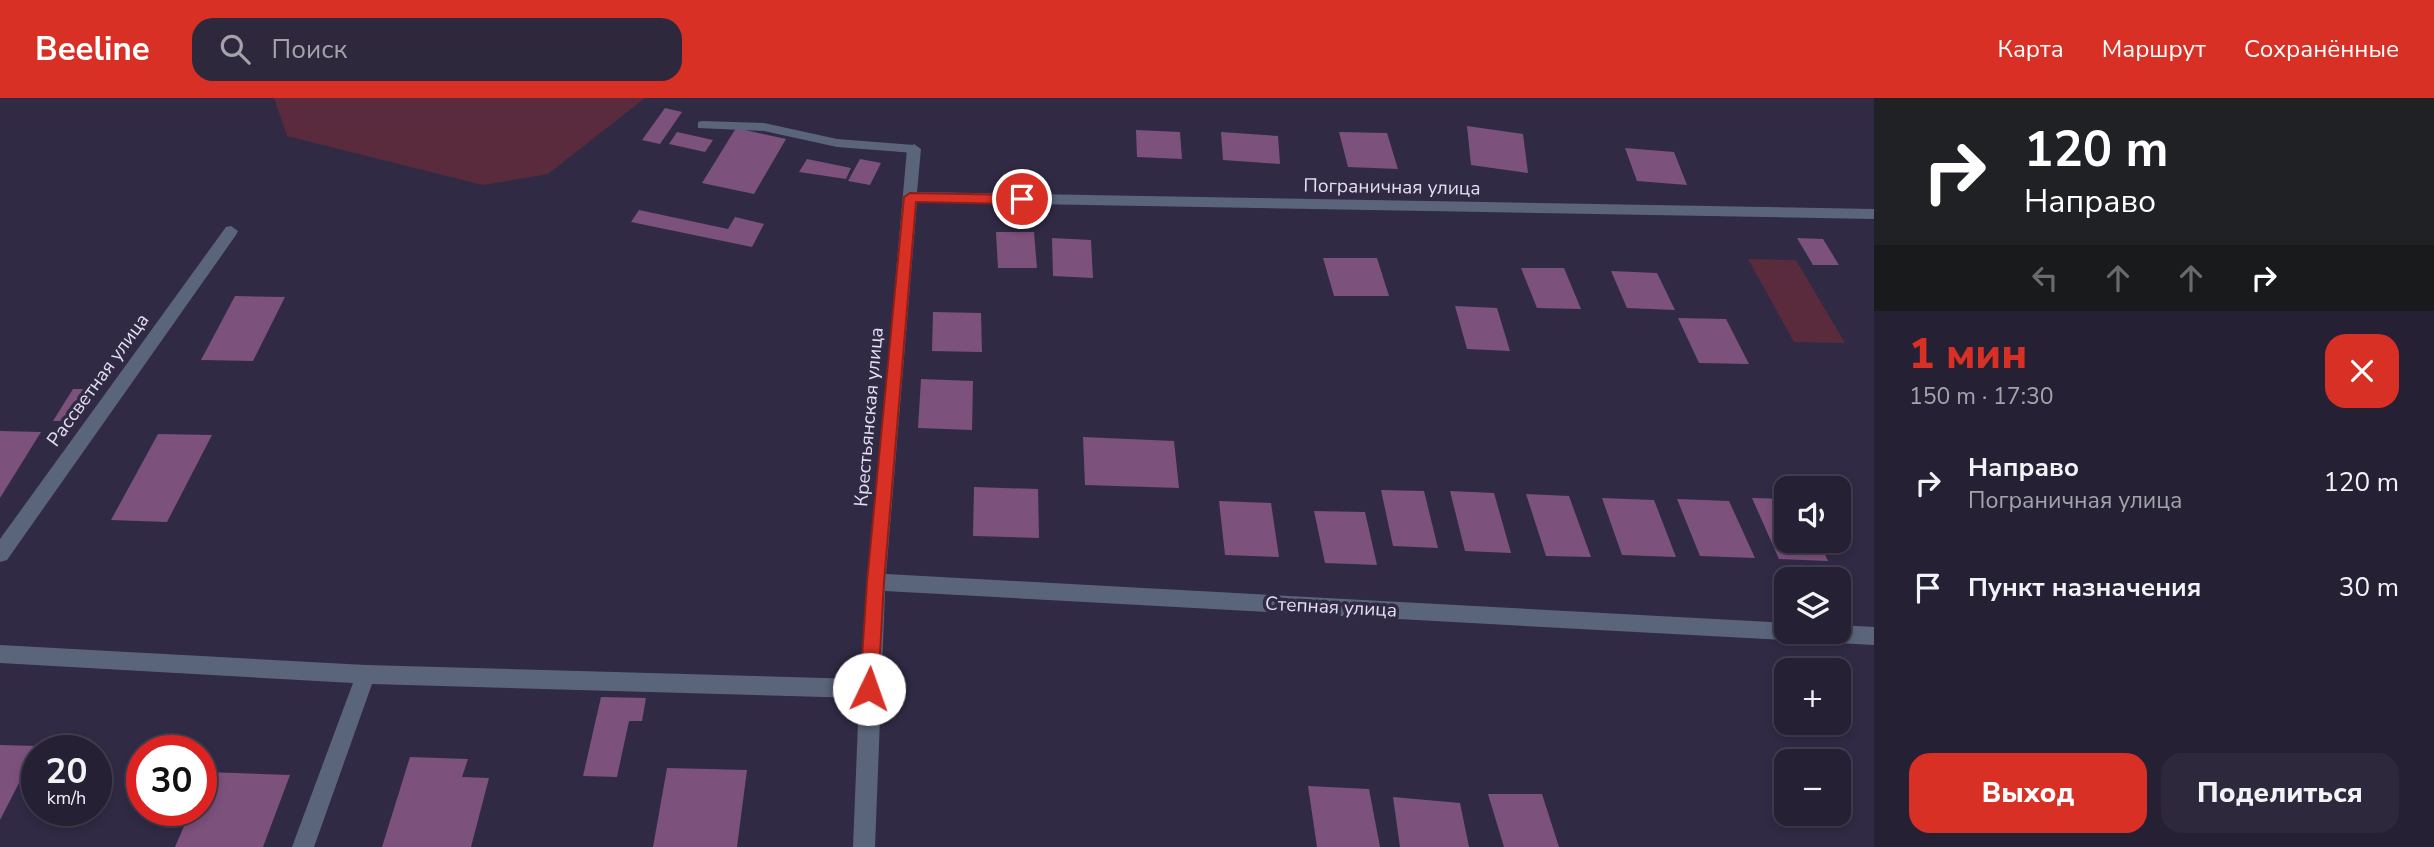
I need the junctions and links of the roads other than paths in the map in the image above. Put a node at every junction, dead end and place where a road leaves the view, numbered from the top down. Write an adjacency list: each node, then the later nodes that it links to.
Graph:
1 (702, 125): 2 (lane)
2 (915, 149): 3 (street, Крестьянская улица)
3 (910, 197): 4 (street, Пограничная улица); 7 (street, Крестьянская улица)
4 (1874, 214)
5 (231, 231): 6 (street, Рассветная улица)
6 (0, 554)
7 (876, 582): 8 (street, Степная улица); 13 (street, Крестьянская улица)
8 (1774, 631)
9 (1851, 635): 10 (street, Степная улица)
10 (1874, 636)
11 (0, 654): 12 (street)
12 (366, 674): 13 (street); 14 (street)
13 (869, 689): 15 (street, Крестьянская улица)
14 (303, 847)
15 (864, 847)

